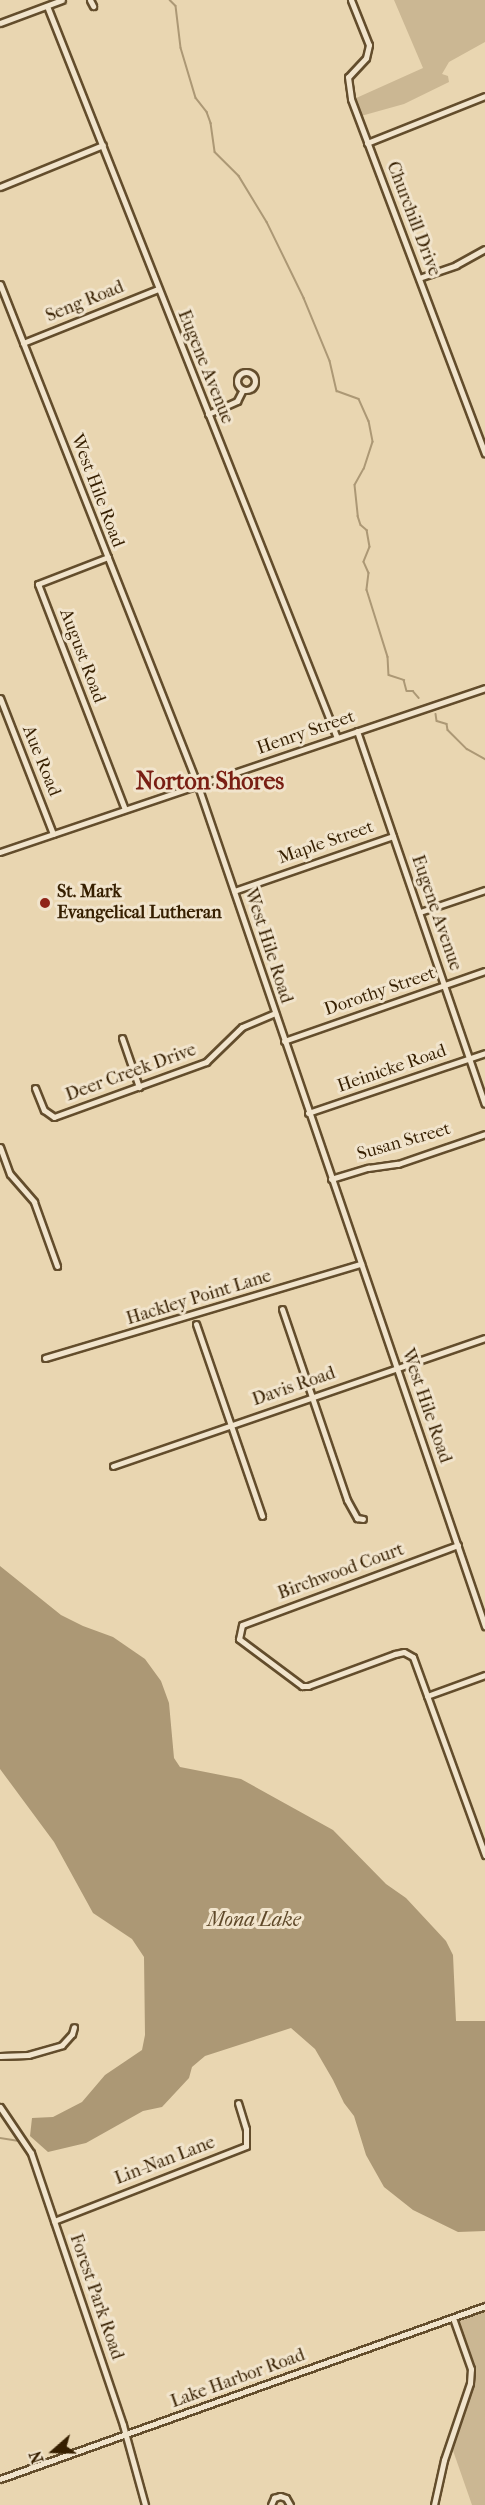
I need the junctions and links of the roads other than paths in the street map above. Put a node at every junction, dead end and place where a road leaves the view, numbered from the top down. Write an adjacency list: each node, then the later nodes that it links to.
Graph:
1 (62, 0): 3 (street)
2 (351, 0): 6 (street, Churchill Drive)
3 (47, 6): 4 (street); 7 (street, Eugene Avenue)
4 (0, 23)
5 (485, 96): 6 (street)
6 (368, 142): 10 (street, Churchill Drive)
7 (103, 145): 8 (street); 12 (street, Eugene Avenue)
8 (0, 188)
9 (485, 249): 10 (street)
10 (419, 278): 16 (street, Churchill Drive)
11 (0, 284): 13 (street, West Hile Road)
12 (158, 289): 13 (street, Seng Road); 15 (street, Eugene Avenue)
13 (23, 344): 17 (street, West Hile Road)
14 (243, 389): 15 (street)
15 (208, 414): 21 (street, Eugene Avenue)
16 (485, 453)
17 (108, 557): 22 (street, West Hile Road); 23 (street, August Road)
18 (485, 688): 20 (street, Henry Street)
19 (0, 698): 24 (street, Aue Road)
20 (357, 731): 21 (street, Henry Street); 25 (street, Eugene Avenue)
21 (337, 738): 22 (street, Henry Street)
22 (198, 786): 23 (street, Henry Street); 28 (street, West Hile Road)
23 (125, 809): 24 (street, Henry Street)
24 (53, 834): 26 (street, Henry Street)
25 (393, 836): 28 (street, Maple Street); 29 (street, Eugene Avenue)
26 (0, 852)
27 (485, 890): 29 (street)
28 (234, 891): 32 (street, West Hile Road)
29 (420, 912): 31 (street, Eugene Avenue)
30 (485, 971): 31 (street, Dorothy Street)
31 (445, 985): 34 (street, Dorothy Street); 36 (street, Eugene Avenue)
32 (275, 1013): 34 (street, West Hile Road); 37 (street, Deer Creek Drive)
33 (122, 1038): 37 (street)
34 (284, 1041): 40 (street, West Hile Road)
35 (485, 1053): 36 (street, Heinicke Road)
36 (469, 1058): 39 (street, Eugene Avenue); 40 (street, Heinicke Road)
37 (139, 1087): 38 (street, Deer Creek Drive)
38 (35, 1088)
39 (485, 1104)
40 (308, 1113): 43 (street, West Hile Road)
41 (485, 1134): 43 (street, Susan Street)
42 (0, 1147): 45 (street)
43 (331, 1179): 44 (street, West Hile Road)
44 (361, 1264): 49 (street, Hackley Point Lane); 50 (street, West Hile Road)
45 (57, 1266)
46 (282, 1309): 51 (street)
47 (196, 1324): 52 (street)
48 (485, 1338): 50 (street, Davis Road)
49 (45, 1358)
50 (396, 1367): 51 (street, Davis Road); 56 (street, West Hile Road)
51 (313, 1396): 52 (street, Davis Road); 55 (street)
52 (231, 1425): 53 (street, Davis Road); 54 (street)
53 (113, 1466)
54 (262, 1516)
55 (363, 1519)
56 (458, 1545): 57 (street, West Hile Road); 59 (street, Birchwood Court)
57 (485, 1626)
58 (485, 1675): 59 (street)
59 (427, 1696): 60 (street)
60 (485, 1855)
61 (74, 2027): 62 (street)
62 (0, 2056)
63 (238, 2103): 65 (street, Lin-Nan Lane)
64 (0, 2107): 65 (street, Forest Park Road)
65 (54, 2221): 68 (street, Forest Park Road)
66 (485, 2306): 67 (street, Lake Harbor Road)
67 (453, 2318): 68 (street, Lake Harbor Road); 73 (street)
68 (126, 2434): 69 (street, Lake Harbor Road); 70 (street, Forest Park Road)
69 (0, 2479)
70 (145, 2505)
71 (271, 2505): 72 (street)
72 (290, 2505)
73 (434, 2505)

